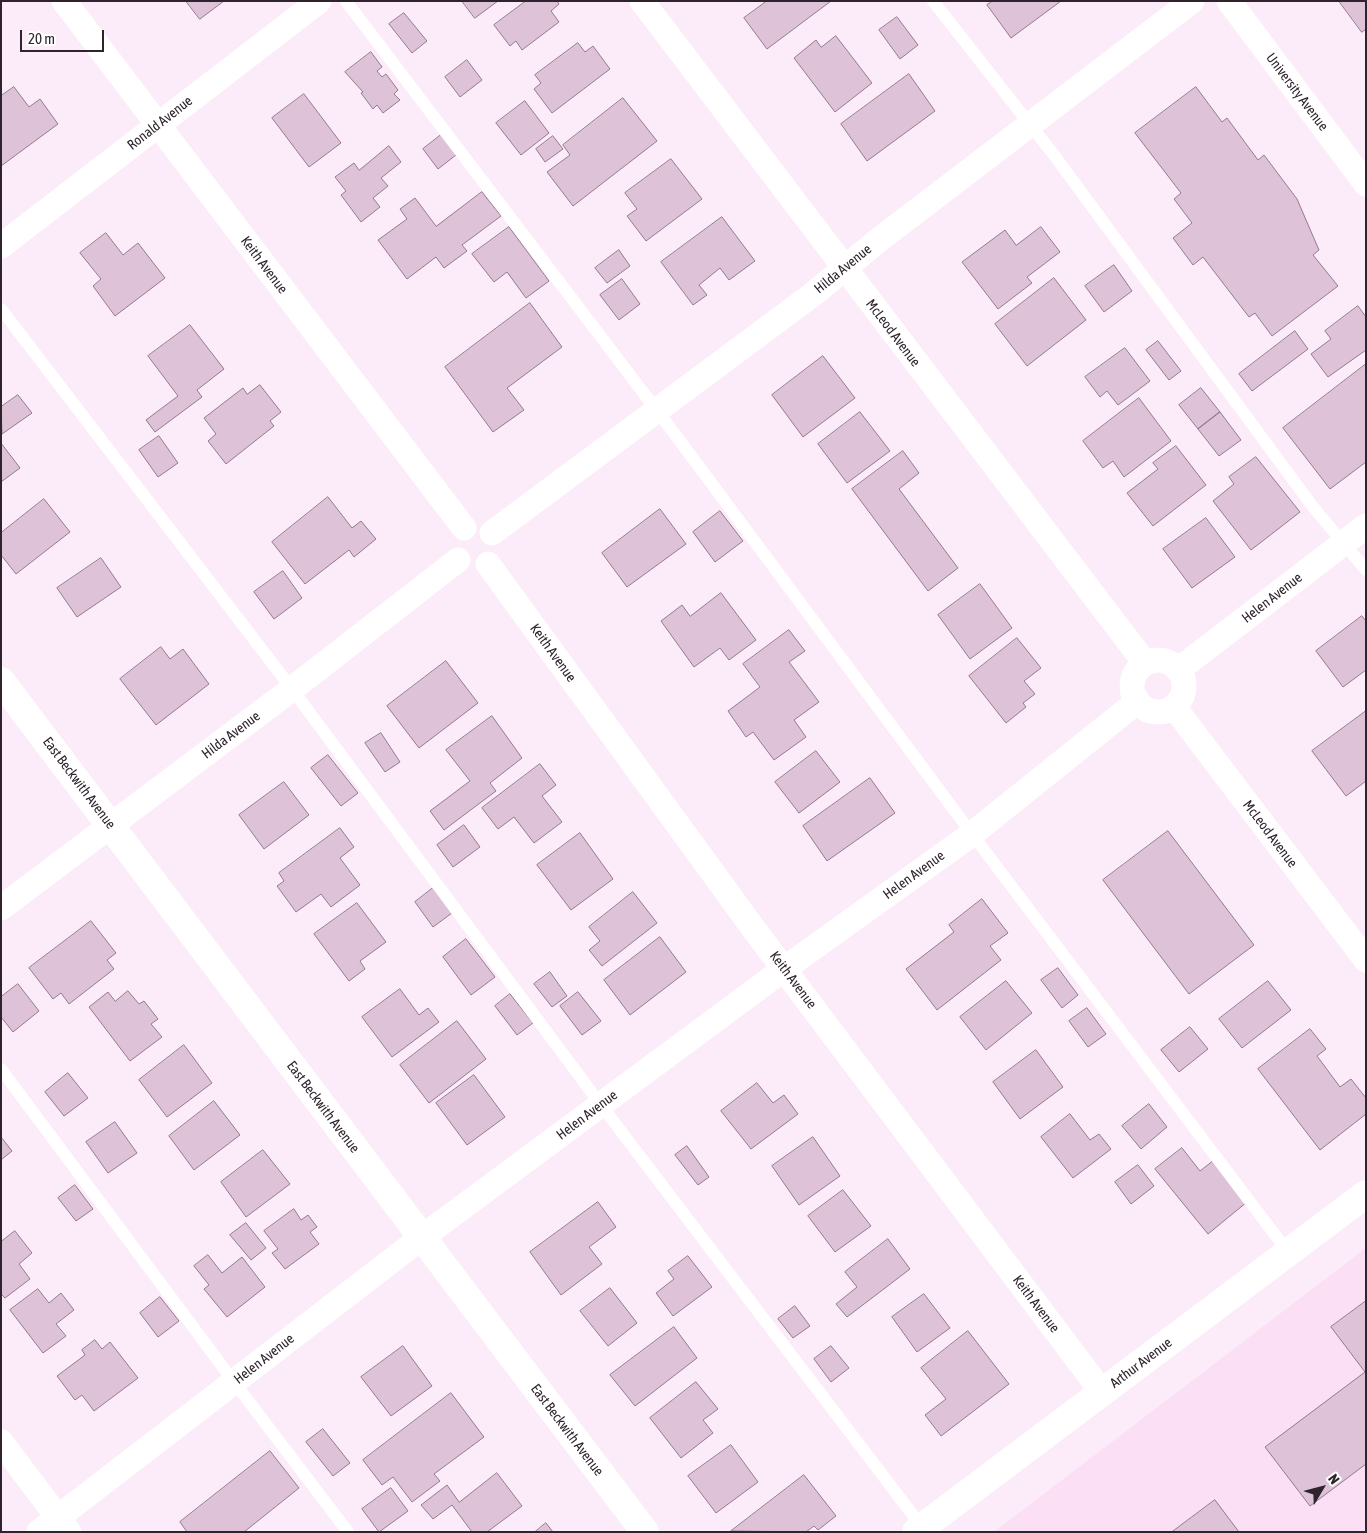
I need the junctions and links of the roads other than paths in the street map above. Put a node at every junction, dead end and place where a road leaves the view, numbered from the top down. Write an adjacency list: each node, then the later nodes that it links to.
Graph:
1 (64, 1): 8 (street, Keith Avenue)
2 (319, 1): 8 (street, Ronald Avenue)
3 (346, 1): 14 (lane)
4 (642, 1): 12 (street, McLeod Avenue)
5 (933, 1): 9 (lane)
6 (1192, 1): 9 (street, Hilda Avenue)
7 (1229, 1): 10 (street, University Avenue)
8 (157, 124): 11 (street, Ronald Avenue); 16 (street, Keith Avenue)
9 (1029, 125): 12 (street, Hilda Avenue); 18 (lane)
10 (1366, 184)
11 (1, 246)
12 (844, 268): 14 (street, Hilda Avenue); 22 (street, McLeod Avenue)
13 (1, 309): 25 (lane)
14 (657, 410): 17 (street, Hilda Avenue); 29 (lane)
15 (1366, 526): 18 (street, Helen Avenue)
16 (464, 528): 17 (street); 19 (street)
17 (492, 534): 20 (street)
18 (1342, 542): 21 (lane); 23 (street, Helen Avenue)
19 (458, 560): 20 (street); 25 (street, Hilda Avenue)
20 (488, 564): 32 (street, Keith Avenue)
21 (1366, 570)
22 (1145, 663): 23 (street); 26 (street)
23 (1178, 670): 27 (street)
24 (1, 681): 28 (street, East Beckwith Avenue)
25 (292, 689): 28 (street, Hilda Avenue); 34 (lane)
26 (1138, 701): 27 (street); 29 (street, Helen Avenue)
27 (1174, 707): 31 (street, McLeod Avenue)
28 (110, 825): 30 (street, Hilda Avenue); 36 (street, East Beckwith Avenue)
29 (972, 834): 32 (street, Helen Avenue); 37 (lane)
30 (1, 908)
31 (1366, 960)
32 (784, 969): 34 (street, Helen Avenue); 39 (street, Keith Avenue)
33 (1, 1068): 38 (lane)
34 (601, 1105): 36 (street, Helen Avenue); 42 (lane)
35 (1366, 1194): 37 (street, Arthur Avenue)
36 (422, 1238): 38 (street, Helen Avenue); 44 (street, East Beckwith Avenue)
37 (1288, 1252): 39 (street, Arthur Avenue)
38 (234, 1382): 41 (street, Helen Avenue); 43 (lane)
39 (1102, 1392): 42 (street, Arthur Avenue)
40 (1, 1442): 41 (street)
41 (55, 1527)
42 (919, 1529)
43 (348, 1532)
44 (645, 1532)

